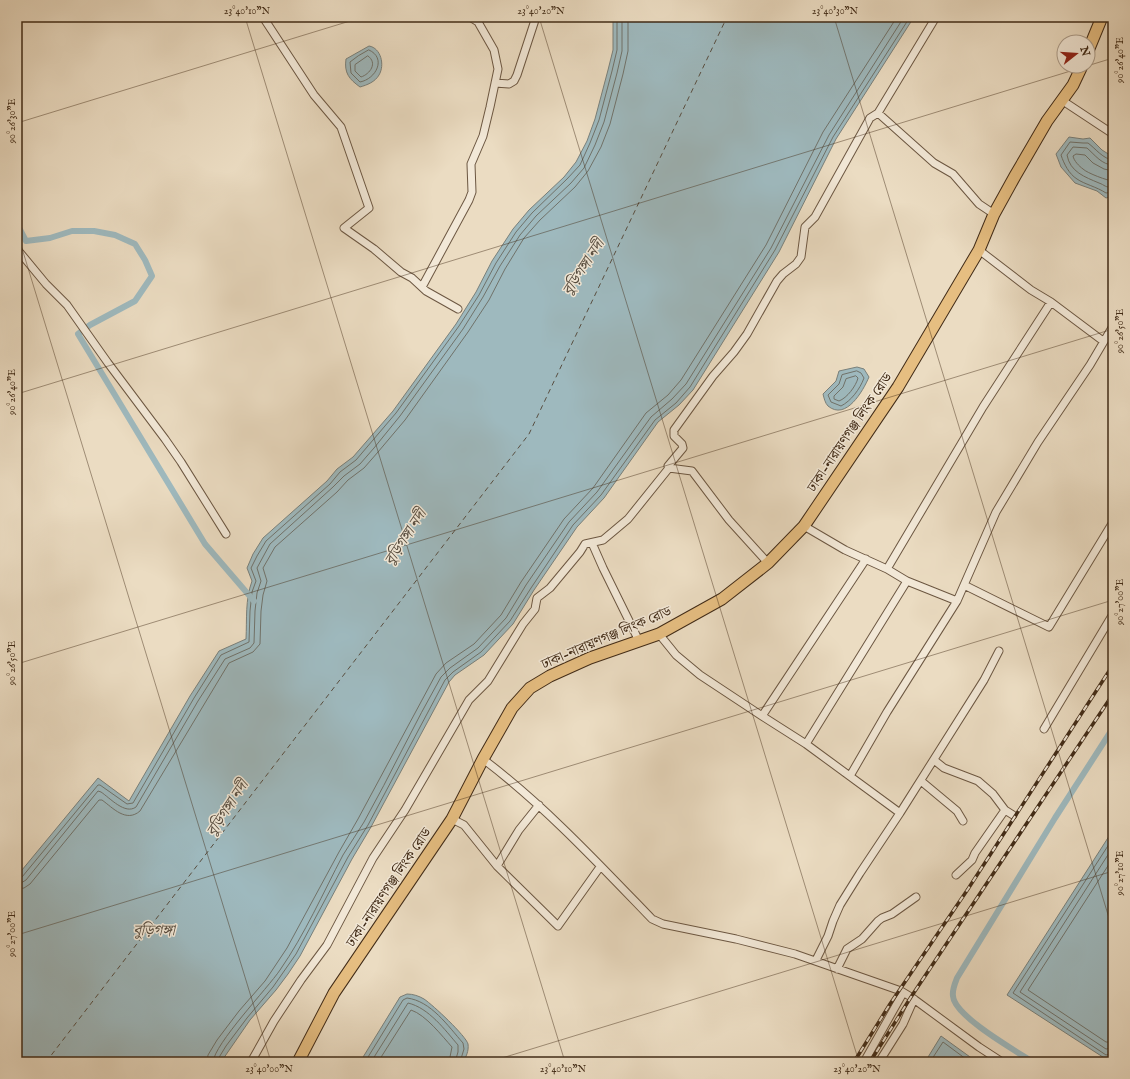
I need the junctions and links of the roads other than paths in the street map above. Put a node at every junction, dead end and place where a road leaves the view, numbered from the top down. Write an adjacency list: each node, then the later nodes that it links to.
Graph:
1 (263, 17): 15 (street)
2 (470, 17): 8 (street)
3 (536, 17): 8 (street)
4 (936, 17): 10 (street)
5 (1102, 17): 6 (highway)
6 (1095, 34)
7 (1078, 74): 9 (highway, ঢাকা-নারায়ণগঞ্জ লিংক রোড)
8 (495, 82): 15 (street)
9 (1063, 101): 11 (street); 12 (highway, ঢাকা-নারায়ণগঞ্জ লিংক রোড)
10 (878, 113): 12 (street); 20 (street)
11 (1113, 134)
12 (994, 214): 14 (highway, ঢাকা-নারায়ণগঞ্জ লিংক রোড)
13 (17, 249): 23 (street)
14 (979, 250): 16 (street); 22 (highway, ঢাকা-নারায়ণগঞ্জ লিংক রোড)
15 (422, 287): 17 (street)
16 (1051, 302): 19 (street); 27 (street)
17 (458, 310)
18 (1113, 326): 19 (street)
19 (1103, 341): 29 (street)
20 (669, 468): 24 (street); 26 (street)
21 (1113, 522): 29 (street)
22 (804, 526): 25 (street); 26 (highway, ঢাকা-নারায়ণগঞ্জ লিংক রোড)
23 (226, 534)
24 (592, 543): 33 (street); 56 (street)
25 (866, 559): 27 (street); 35 (street)
26 (768, 563): 32 (highway, ঢাকা-নারায়ণগঞ্জ লিংক রোড)
27 (887, 569): 28 (street)
28 (907, 581): 30 (street); 37 (street)
29 (964, 585): 30 (street)
30 (957, 601): 40 (street)
31 (1113, 614): 36 (street)
32 (659, 634): 33 (highway, ঢাকা-নারায়ণগঞ্জ লিংক রোড); 35 (street)
33 (639, 641): 38 (highway, ঢাকা-নারায়ণগঞ্জ লিংক রোড)
34 (1000, 651): 39 (street)
35 (762, 716): 37 (street)
36 (1044, 729)
37 (806, 744): 40 (street)
38 (483, 759): 42 (street); 46 (highway, ঢাকা-নারায়ণগঞ্জ লিংক রোড)
39 (934, 760): 41 (street); 43 (street)
40 (850, 776): 44 (street)
41 (921, 781): 44 (street); 47 (street)
42 (539, 805): 48 (street); 49 (street)
43 (1006, 810): 45 (street); 50 (street)
44 (900, 813): 52 (street)
45 (1013, 815)
46 (452, 819): 48 (street); 57 (highway, ঢাকা-নারায়ণগঞ্জ লিংক রোড)
47 (963, 821)
48 (497, 866): 49 (street)
49 (600, 867): 52 (street)
50 (956, 875)
51 (916, 897): 53 (street)
52 (816, 960): 53 (street)
53 (837, 969): 54 (street)
54 (903, 993): 55 (street); 58 (street)
55 (914, 999): 59 (street); 60 (street)
56 (251, 1062)
57 (298, 1062)
58 (864, 1062)
59 (879, 1062)
60 (1002, 1062)

